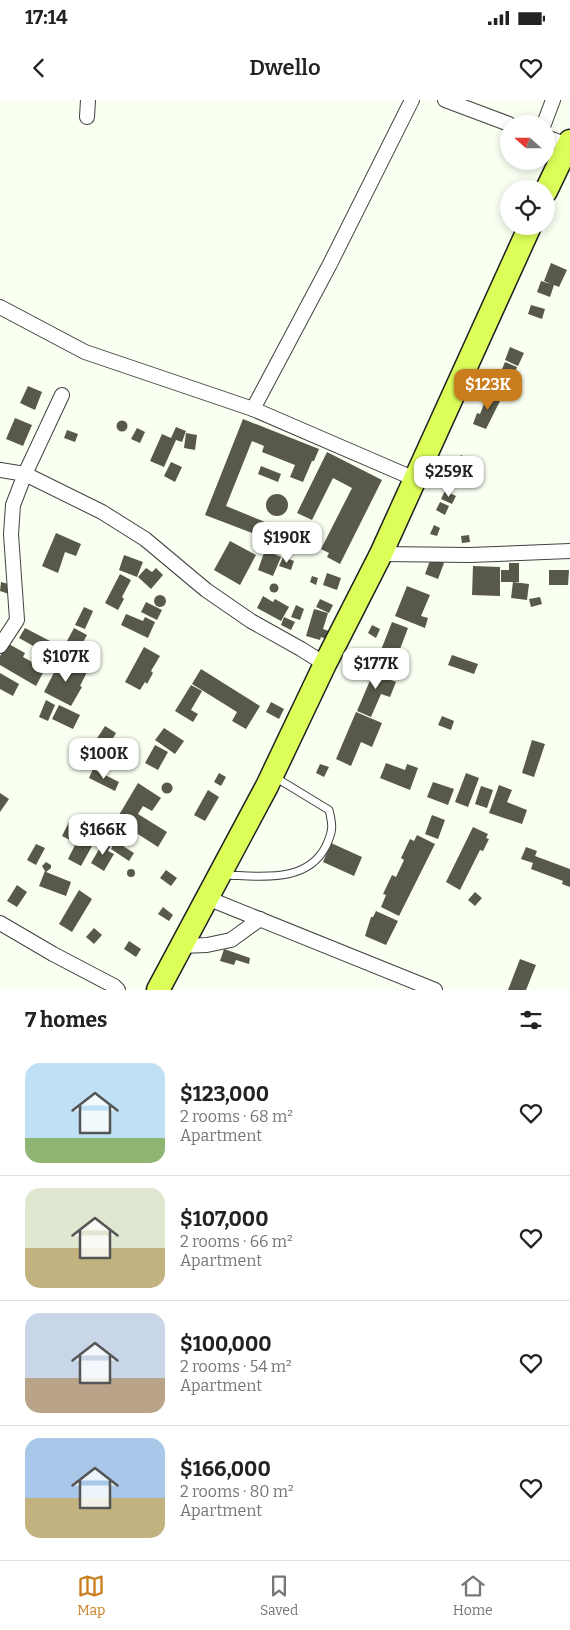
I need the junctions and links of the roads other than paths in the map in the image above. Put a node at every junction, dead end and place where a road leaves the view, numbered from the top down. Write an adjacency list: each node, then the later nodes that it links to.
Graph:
1 (88, 100): 6 (street)
2 (412, 100): 14 (street)
3 (445, 100): 7 (street)
4 (553, 100): 5 (street)
5 (547, 115)
6 (88, 117)
7 (500, 120)
8 (555, 139): 9 (street)
9 (569, 143): 10 (highway)
10 (551, 180)
11 (526, 235): 17 (highway)
12 (0, 307): 14 (street)
13 (62, 395): 16 (street)
14 (253, 409): 17 (street)
15 (0, 470): 16 (street)
16 (24, 474): 20 (street); 21 (street)
17 (415, 479): 19 (highway)
18 (570, 550): 19 (street)
19 (381, 554): 21 (highway)
20 (0, 646)
21 (325, 664): 22 (highway)
22 (272, 775): 23 (highway); 23 (lane)
23 (219, 875): 24 (highway)
24 (207, 898): 25 (street); 27 (highway)
25 (260, 919): 27 (street); 30 (street)
26 (0, 922): 28 (street)
27 (181, 946): 29 (highway)
28 (118, 990)
29 (158, 990)
30 (435, 990)

